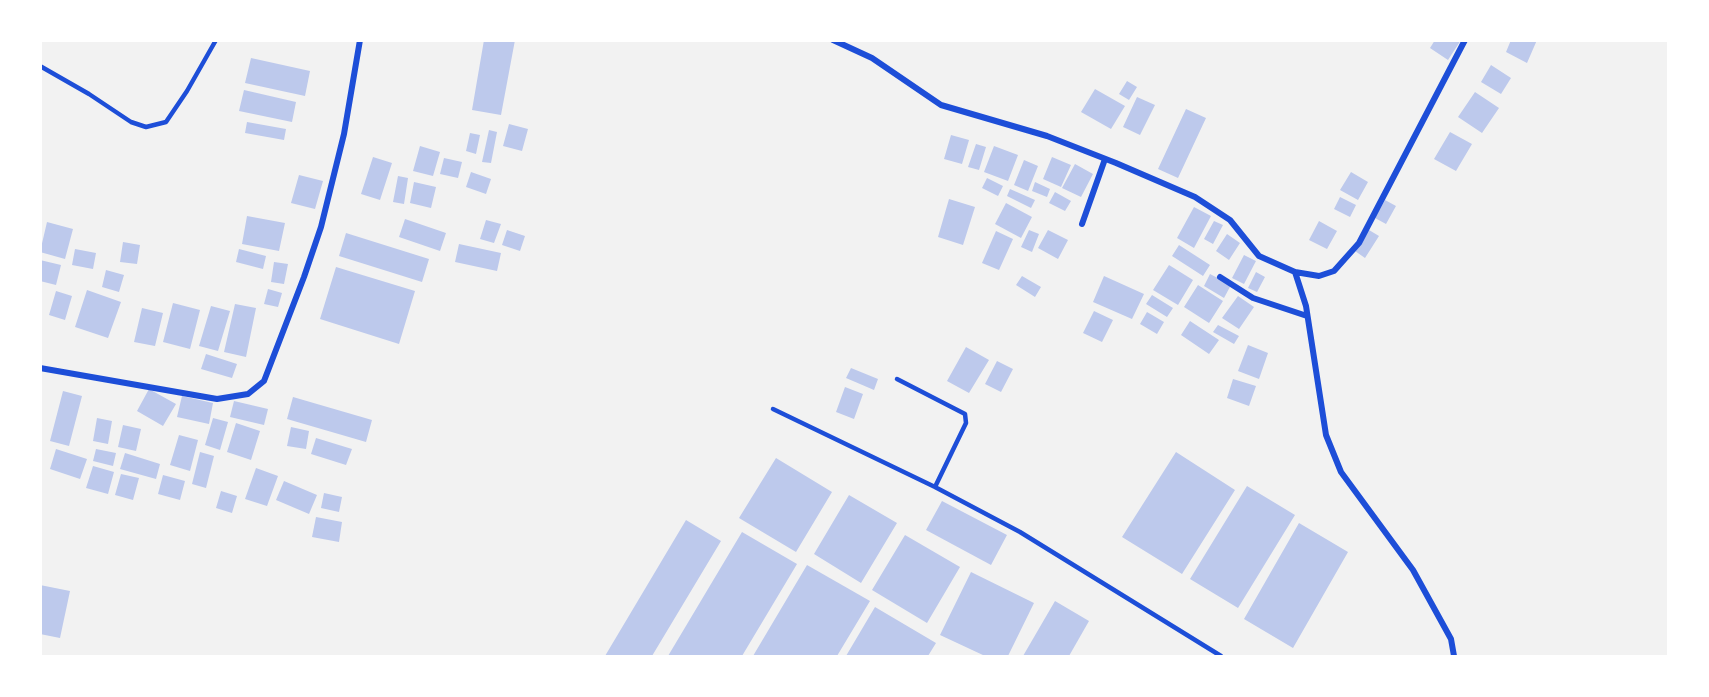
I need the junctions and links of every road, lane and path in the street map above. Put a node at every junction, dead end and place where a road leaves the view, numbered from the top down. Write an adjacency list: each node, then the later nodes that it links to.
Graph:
1 (216, 40): 5 (lane)
2 (360, 40): 11 (street)
3 (833, 40): 6 (street)
4 (1465, 40): 8 (street)
5 (40, 66)
6 (1105, 159): 7 (street); 8 (street)
7 (1082, 224)
8 (1295, 272): 10 (street)
9 (1220, 277): 10 (street)
10 (1307, 316): 16 (street)
11 (40, 368)
12 (897, 379): 14 (lane)
13 (773, 409): 14 (lane)
14 (935, 488): 15 (lane)
15 (1221, 657)
16 (1454, 657)

